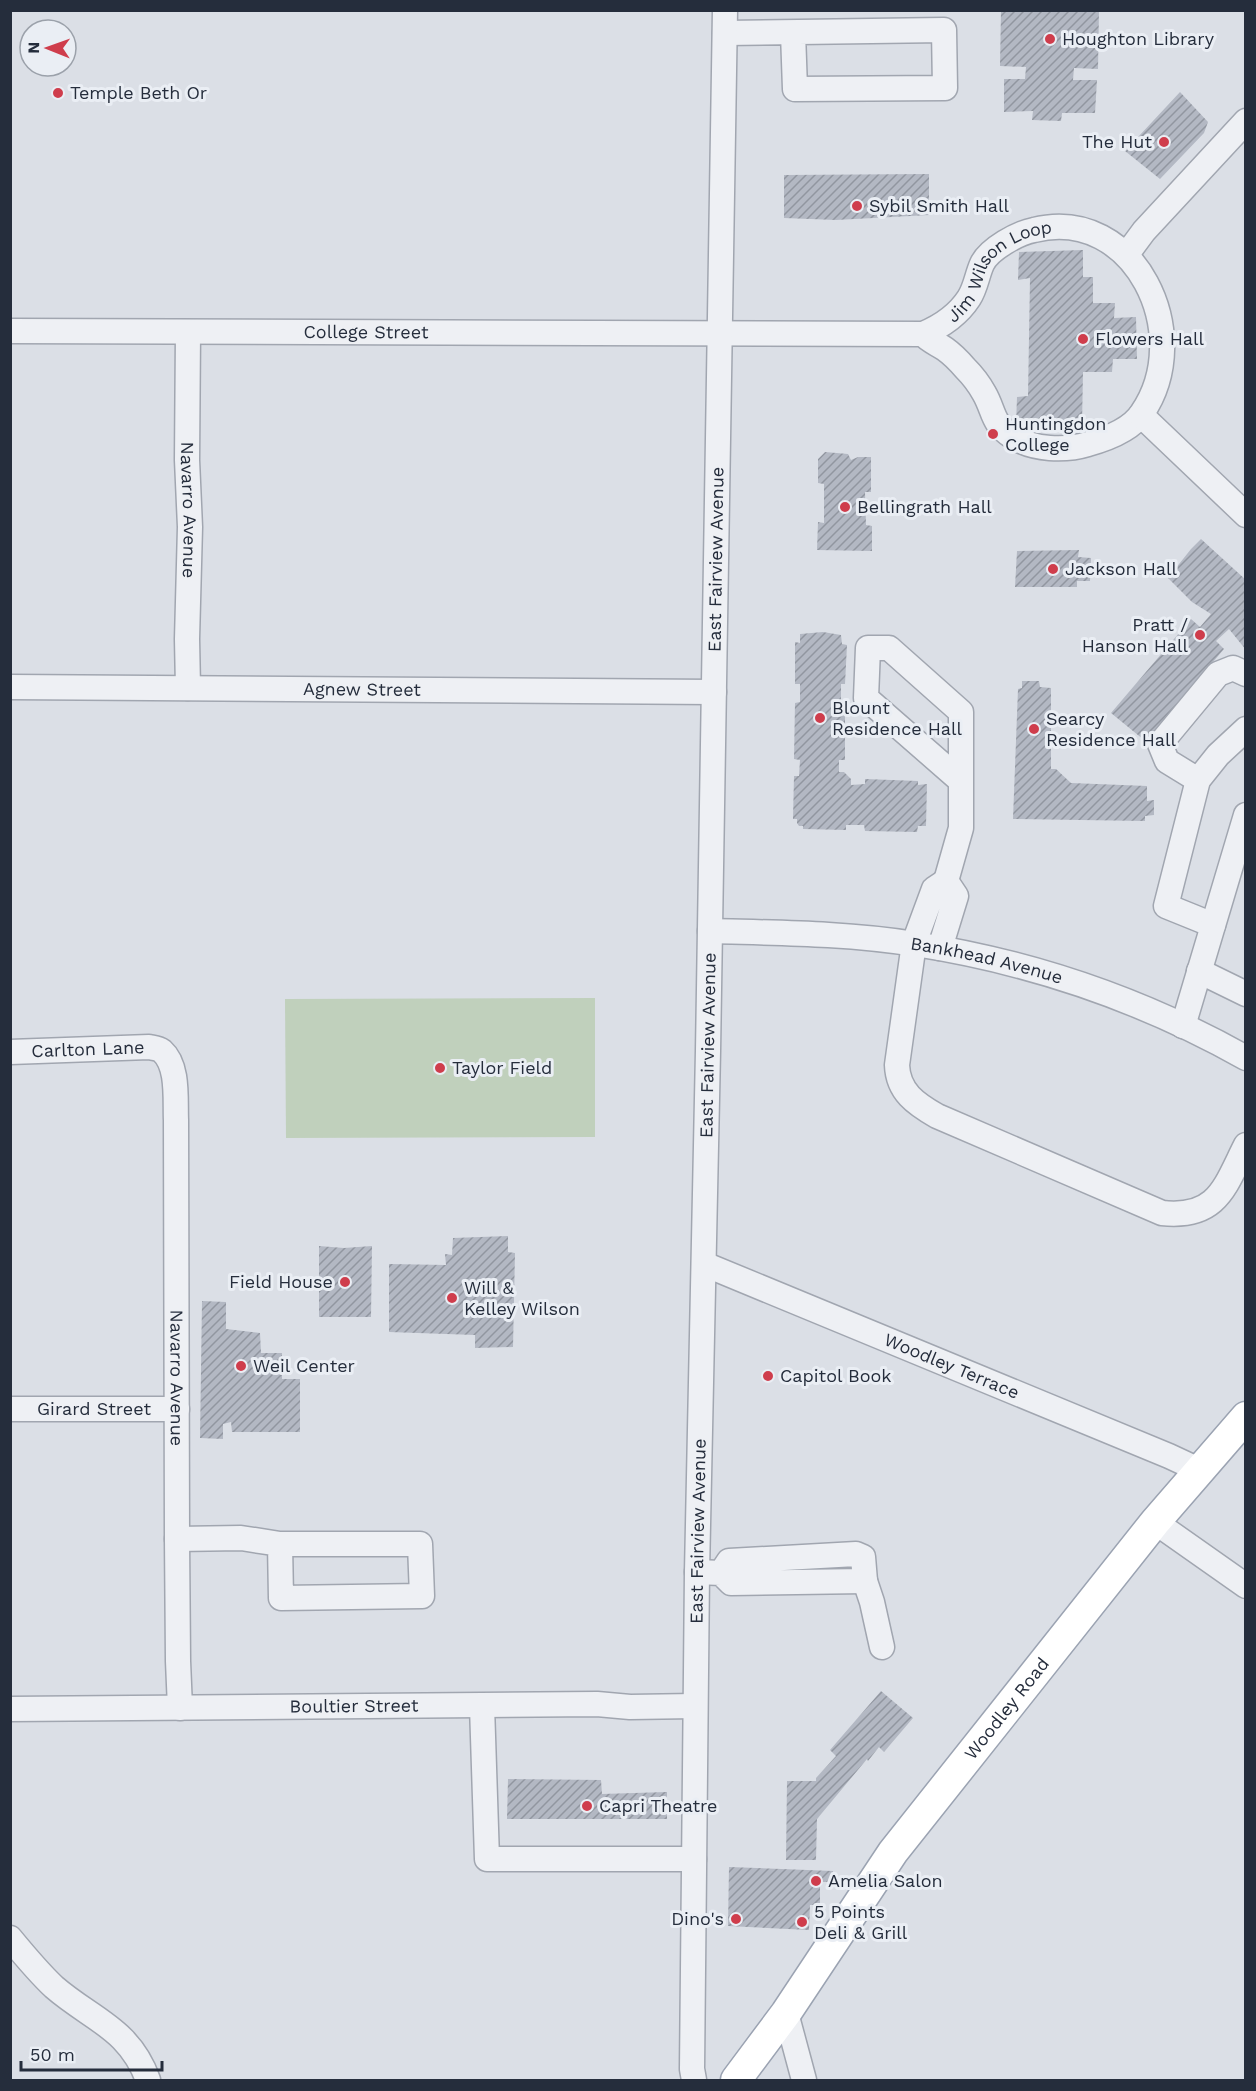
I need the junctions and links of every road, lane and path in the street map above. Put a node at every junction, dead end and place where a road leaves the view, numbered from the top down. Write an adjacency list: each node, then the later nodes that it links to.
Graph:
1 (725, 22): 2 (street); 7 (street, East Fairview Avenue)
2 (793, 33): 2 (street)
3 (1245, 121): 4 (street)
4 (1127, 254): 8 (street, Jim Wilson Loop); 9 (street, Jim Wilson Loop)
5 (10, 331): 6 (street, College Street)
6 (188, 332): 7 (street, College Street); 13 (street, Navarro Avenue)
7 (720, 334): 8 (street, College Street); 14 (street, East Fairview Avenue)
8 (923, 334): 9 (street, Jim Wilson Loop)
9 (1141, 415): 10 (street)
10 (1245, 515)
11 (1245, 674): 16 (street)
12 (10, 687): 13 (street, Agnew Street)
13 (188, 688): 14 (street, Agnew Street)
14 (714, 692): 21 (street, East Fairview Avenue)
15 (1245, 729): 16 (street)
16 (1198, 780): 20 (street)
17 (961, 781): 17 (street); 19 (street)
18 (1245, 814): 20 (street)
19 (946, 881): 22 (street); 23 (street)
20 (1213, 925): 24 (street)
21 (710, 931): 22 (street, Bankhead Avenue); 31 (street, East Fairview Avenue)
22 (914, 943): 23 (street, Bankhead Avenue); 30 (street)
23 (940, 948): 26 (street, Bankhead Avenue)
24 (1199, 971): 25 (street); 26 (street)
25 (1245, 994)
26 (1183, 1026): 29 (street, Bankhead Avenue)
27 (10, 1052): 28 (street, Carlton Lane)
28 (163, 1052): 32 (street, Navarro Avenue)
29 (1245, 1058)
30 (1245, 1145)
31 (704, 1264): 35 (street, Woodley Terrace); 39 (street, East Fairview Avenue)
32 (177, 1408): 33 (street, Girard Street); 37 (street, Navarro Avenue)
33 (10, 1409)
34 (1245, 1417): 35 (main road, Woodley Road)
35 (1199, 1470): 36 (main road, Woodley Road)
36 (1155, 1522): 40 (street); 48 (main road, Woodley Road)
37 (177, 1539): 38 (street); 45 (street, Navarro Avenue)
38 (280, 1544): 38 (street)
39 (697, 1572): 41 (street); 43 (street, East Fairview Avenue)
40 (1245, 1586)
41 (882, 1647)
42 (482, 1706): 43 (street, Boultier Street); 45 (street, Boultier Street); 46 (street)
43 (695, 1706): 46 (street, East Fairview Avenue)
44 (10, 1708): 45 (street, Boultier Street)
45 (180, 1708)
46 (694, 1859): 50 (street, East Fairview Avenue)
47 (10, 1938): 49 (street)
48 (786, 2013): 51 (main road, Woodley Road); 52 (street)
49 (148, 2080)
50 (694, 2080)
51 (736, 2080)
52 (804, 2080)

